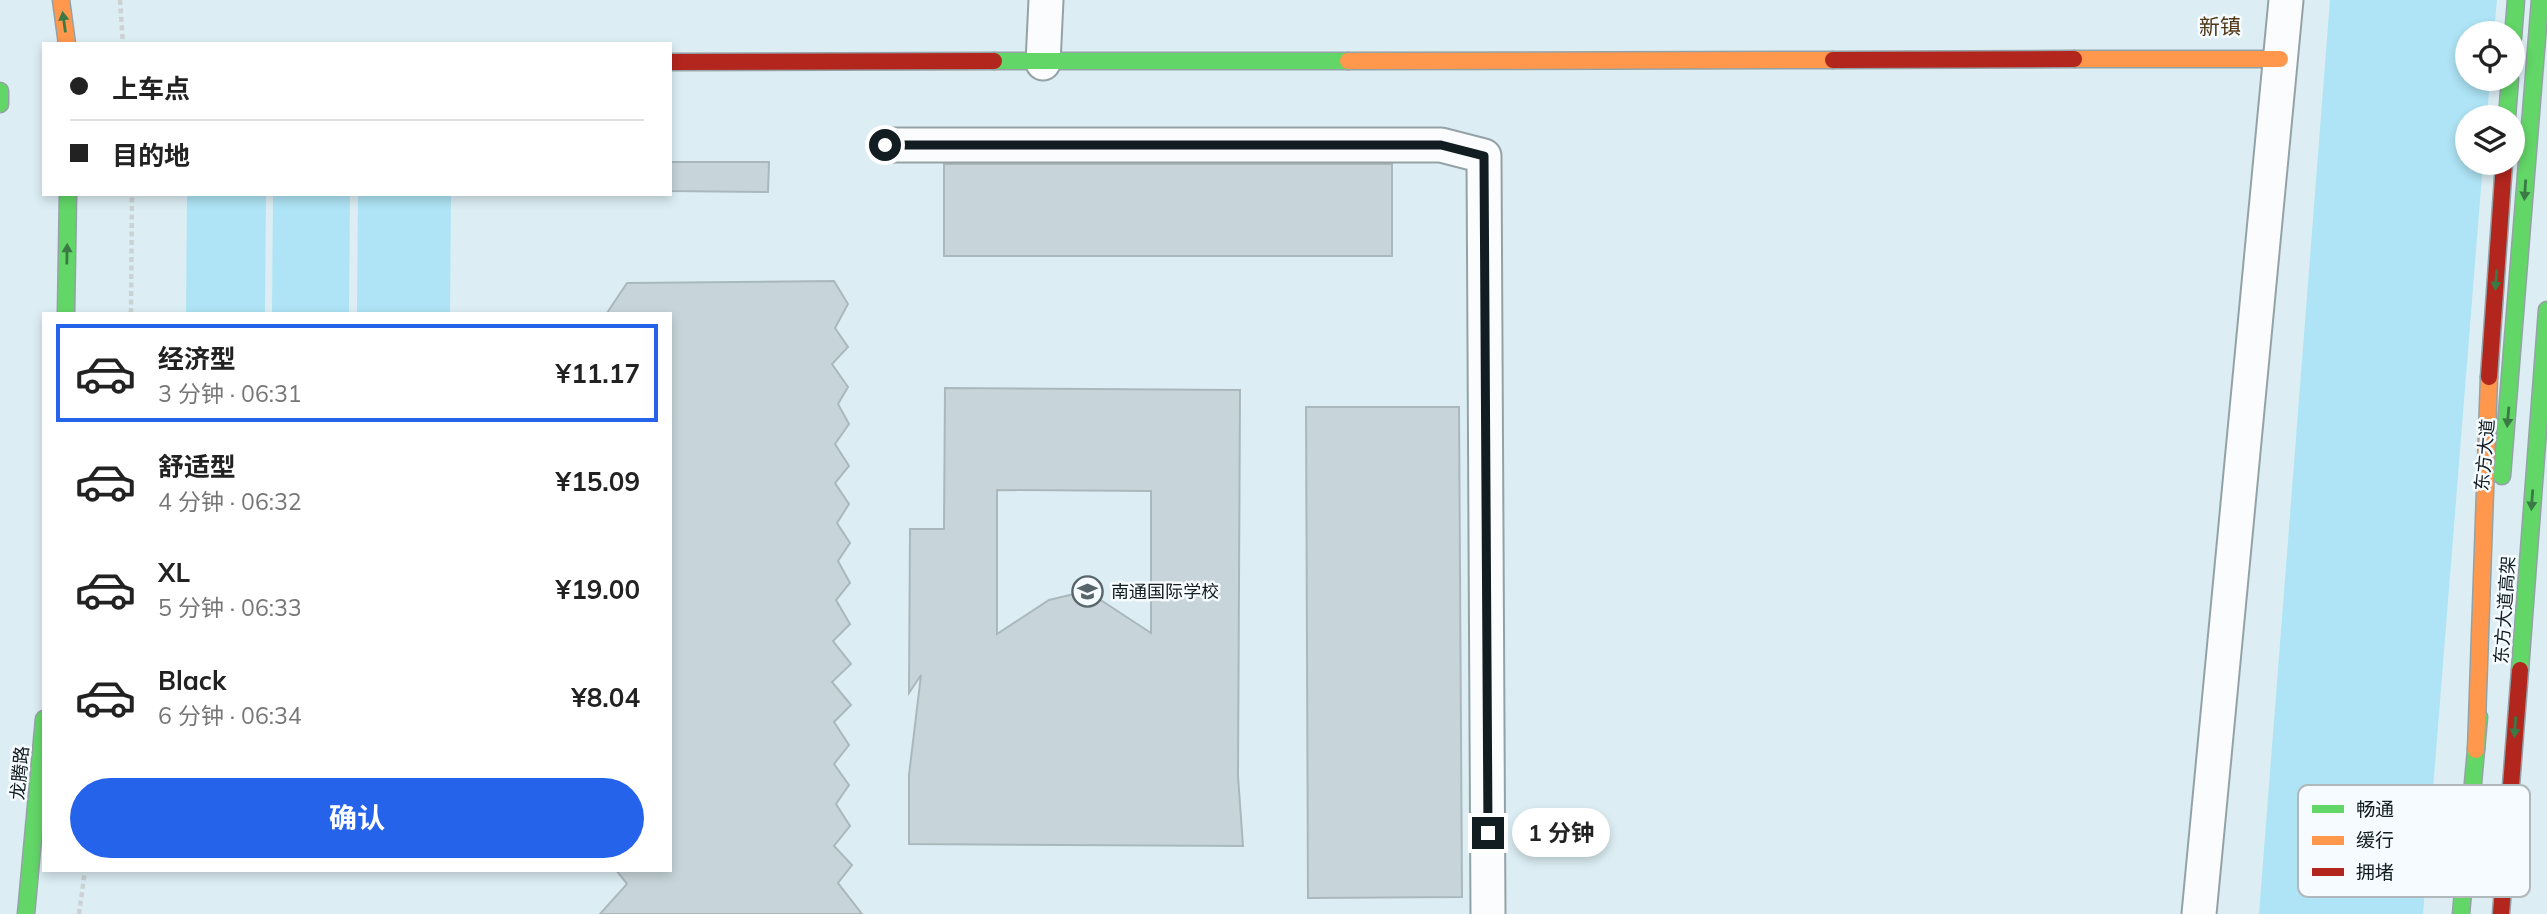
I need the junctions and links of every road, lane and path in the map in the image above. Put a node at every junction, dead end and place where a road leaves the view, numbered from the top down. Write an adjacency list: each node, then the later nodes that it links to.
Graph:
1 (61, 0): 8 (main road, one-way to 1)
2 (120, 0): 9 (path)
3 (1046, 0): 12 (street)
4 (2286, 0): 10 (street)
5 (2516, 0): 7 (main road)
6 (2540, 0): 23 (main road, 东方大道, one-way to 23)
7 (2514, 21)
8 (67, 42)
9 (123, 42)
10 (2280, 59): 12 (main road); 30 (street)
11 (672, 62): 12 (main road)
12 (1043, 63)
13 (0, 91): 14 (main road)
14 (0, 104)
15 (885, 145): 29 (street)
16 (2503, 175): 23 (main road, one-way to 23)
17 (68, 196): 20 (main road, one-way to 17)
18 (132, 196): 21 (path)
19 (2547, 310): 25 (main road, 东方大道高架, one-way to 25)
20 (66, 312)
21 (131, 312)
22 (42, 741): 27 (main road, 龙腾路)
23 (2476, 750): 24 (main road, 东方大道)
24 (2473, 785)
25 (2511, 785)
26 (85, 872): 28 (path)
27 (26, 914)
28 (79, 914)
29 (1489, 914)
30 (2199, 914)

